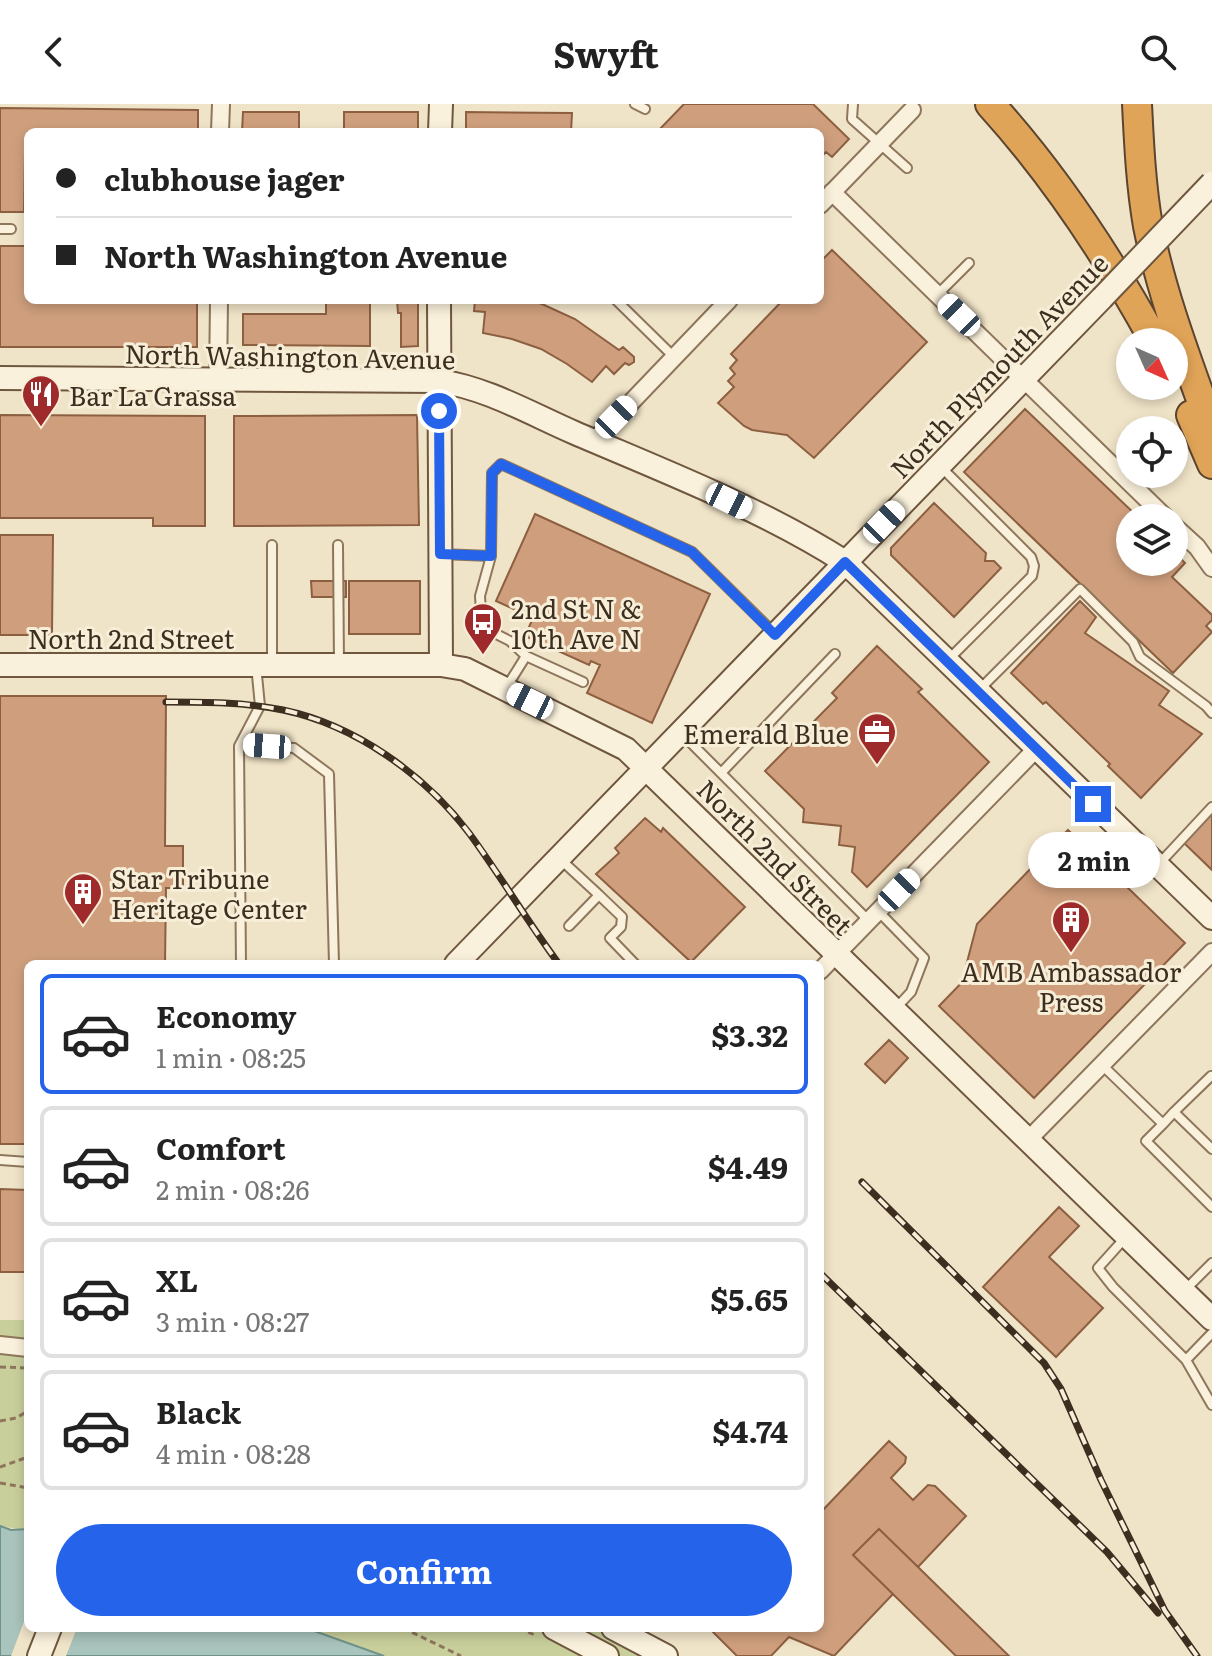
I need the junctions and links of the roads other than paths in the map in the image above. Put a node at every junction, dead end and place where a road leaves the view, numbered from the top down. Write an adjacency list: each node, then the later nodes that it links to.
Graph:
1 (221, 104): 9 (street)
2 (441, 104): 10 (main road)
3 (635, 104): 7 (lane)
4 (853, 104): 11 (lane)
5 (990, 104): 23 (highway)
6 (1137, 104): 30 (highway)
7 (645, 109)
8 (912, 110): 11 (street)
9 (220, 128)
10 (440, 128)
11 (880, 142): 12 (lane); 14 (street)
12 (907, 168)
13 (1212, 183): 26 (main road, North Plymouth Avenue, bridge)
14 (826, 199): 18 (street)
15 (0, 229): 16 (lane)
16 (11, 229)
17 (969, 263): 18 (lane)
18 (938, 294): 26 (street)
19 (219, 304): 27 (street)
20 (439, 304): 28 (main road)
21 (620, 304): 24 (lane)
22 (725, 304): 24 (street)
23 (1147, 328)
24 (674, 357): 31 (street)
25 (0, 378): 27 (main road, North Washington Avenue)
26 (1024, 378): 33 (main road, North Plymouth Avenue); 34 (street)
27 (218, 381): 28 (main road, North Washington Avenue)
28 (439, 381): 31 (main road, North Washington Avenue); 38 (main road)
29 (1184, 400): 32 (highway)
30 (1212, 430)
31 (594, 441): 40 (main road, North Washington Avenue)
32 (1212, 464)
33 (940, 465): 40 (main road, North Plymouth Avenue); 45 (lane)
34 (1152, 504)
35 (1188, 539): 41 (street)
36 (272, 545): 48 (lane)
37 (338, 545): 46 (lane)
38 (440, 554): 39 (lane); 49 (main road)
39 (491, 556): 42 (lane); 44 (lane)
40 (845, 562): 42 (main road, North Plymouth Avenue); 45 (main road, North Washington Avenue)
41 (1212, 568)
42 (775, 635): 54 (main road, North Plymouth Avenue)
43 (835, 654): 58 (lane)
44 (526, 656): 50 (lane); 51 (lane)
45 (947, 661): 52 (main road, North Washington Avenue)
46 (339, 664): 48 (main road, North 2nd Street); 49 (main road, North 2nd Street)
47 (0, 665): 48 (main road, North 2nd Street)
48 (264, 665): 55 (lane)
49 (441, 665): 51 (main road, North 2nd Street)
50 (583, 682)
51 (505, 689): 57 (main road, North 2nd Street)
52 (977, 691): 53 (lane); 56 (main road, North Washington Avenue)
53 (1212, 713)
54 (681, 732): 57 (main road, North Plymouth Avenue); 58 (lane)
55 (240, 744): 68 (lane); 69 (lane)
56 (1036, 749): 61 (main road, North Washington Avenue); 63 (street)
57 (646, 768): 60 (main road, North Plymouth Avenue); 67 (main road, North 2nd Street)
58 (721, 773): 63 (lane)
59 (1212, 807): 61 (lane)
60 (559, 858): 62 (lane); 70 (main road, North Plymouth Avenue)
61 (1158, 866): 64 (main road, North Washington Avenue)
62 (599, 895): 65 (lane); 71 (lane)
63 (874, 916): 67 (street); 73 (lane)
64 (1212, 918)
65 (569, 926)
66 (1212, 952): 74 (street)
67 (836, 955): 72 (street); 73 (main road, North 2nd Street)
68 (241, 960)
69 (334, 960)
70 (460, 960)
71 (631, 960)
72 (824, 967)
73 (893, 1010): 78 (main road, North 2nd Street)
74 (1102, 1065): 77 (lane); 78 (street)
75 (1211, 1076): 76 (lane)
76 (1174, 1112): 77 (lane); 79 (lane)
77 (1163, 1124): 82 (lane)
78 (1028, 1140): 83 (main road, North 2nd Street)
79 (1212, 1149)
80 (0, 1160): 81 (lane)
81 (24, 1162)
82 (1212, 1207)
83 (1127, 1236): 85 (main road, North 2nd Street); 90 (lane)
84 (1212, 1263): 85 (lane)
85 (1183, 1292): 86 (main road, North 2nd Street)
86 (1212, 1319)
87 (1212, 1333): 90 (lane)
88 (0, 1345): 89 (street)
89 (24, 1345)
90 (1186, 1360): 91 (lane)
91 (1212, 1405)
92 (48, 1632): 95 (main road)
93 (563, 1632): 96 (main road)
94 (621, 1632): 97 (main road)
95 (39, 1656)
96 (607, 1656)
97 (666, 1656)

